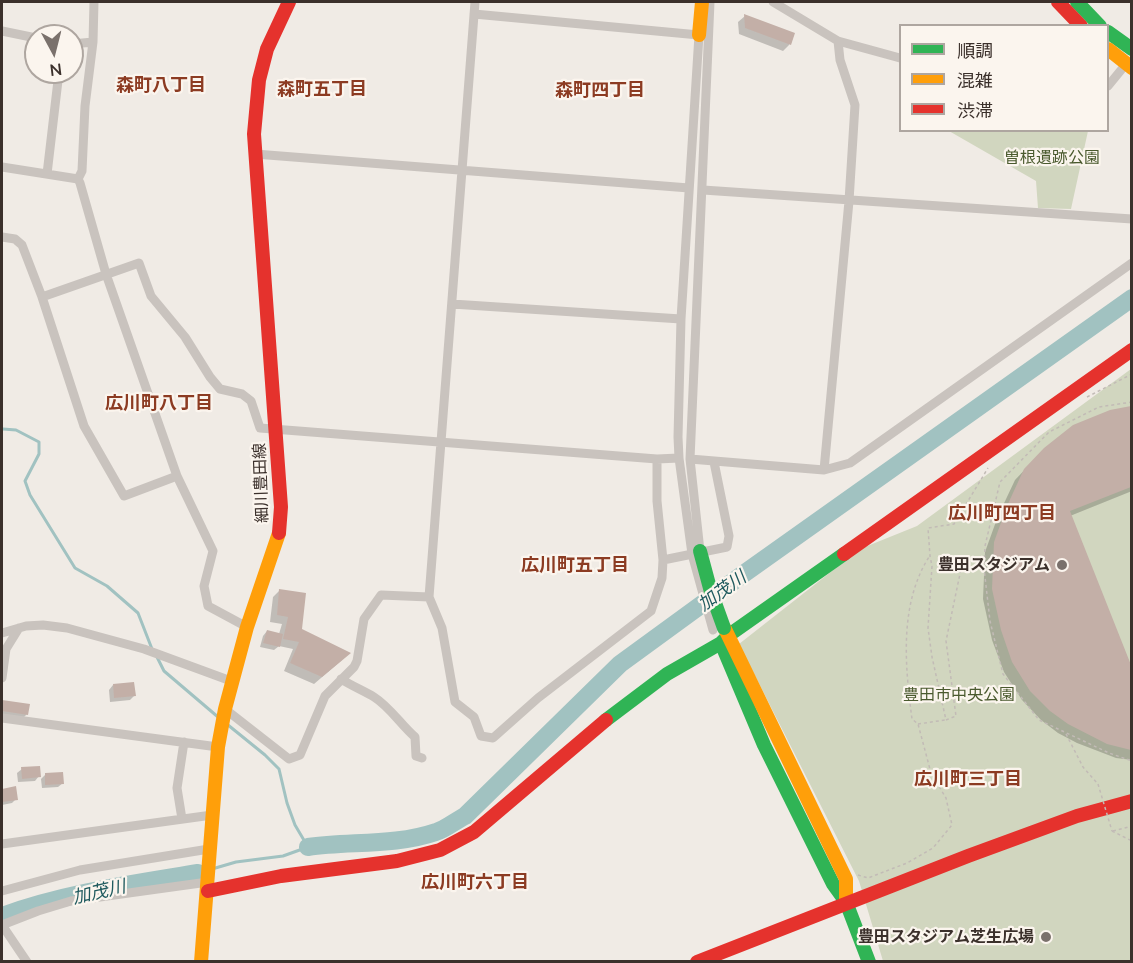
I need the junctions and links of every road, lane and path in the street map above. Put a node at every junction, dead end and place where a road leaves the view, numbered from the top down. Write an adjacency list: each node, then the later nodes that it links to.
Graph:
1 (94, 2): 17 (street)
2 (289, 2): 25 (main road, 細川豊田線)
3 (475, 2): 9 (street)
4 (702, 2): 14 (main road)
5 (710, 2): 31 (street)
6 (773, 2): 16 (street)
7 (1058, 2): 10 (main road)
8 (1077, 2): 11 (main road)
9 (474, 14): 14 (street); 27 (street)
10 (1079, 24)
11 (1098, 24)
12 (2, 31): 15 (street)
13 (1109, 34): 19 (main road)
14 (699, 35): 30 (street)
15 (24, 36)
16 (838, 41): 21 (street); 32 (street)
17 (93, 42): 18 (street); 29 (street)
18 (84, 43)
19 (1131, 50)
20 (1109, 51): 22 (main road)
21 (899, 58)
22 (1129, 66): 24 (street)
23 (58, 84): 28 (street)
24 (1109, 84)
25 (255, 154): 27 (street); 44 (main road, 細川豊田線)
26 (2, 167): 28 (street)
27 (461, 169): 30 (street); 38 (street)
28 (47, 174): 29 (street)
29 (78, 179): 36 (street)
30 (689, 188): 39 (street)
31 (702, 190): 32 (street); 48 (street)
32 (849, 201): 33 (street); 51 (street)
33 (1131, 219)
34 (2, 237): 37 (street)
35 (1131, 263): 51 (street)
36 (106, 274): 37 (street); 44 (street); 52 (street)
37 (42, 297): 52 (street)
38 (452, 304): 39 (street); 45 (street)
39 (681, 319): 46 (street)
40 (1131, 350): 61 (main road)
41 (1131, 374): 42 (path)
42 (1086, 398)
43 (1131, 402): 56 (path)
44 (276, 429): 45 (street); 58 (main road, 細川豊田線)
45 (442, 442): 47 (street); 57 (street)
46 (679, 458): 47 (street); 53 (street)
47 (657, 459): 55 (street)
48 (690, 459): 49 (street); 53 (street)
49 (714, 462): 51 (street); 55 (street)
50 (988, 467): 54 (path)
51 (824, 470)
52 (177, 476): 58 (street)
53 (696, 553): 61 (main road, bridge)
54 (930, 556): 67 (path); 68 (path)
55 (663, 560): 57 (street)
56 (984, 568): 67 (path); 69 (path)
57 (429, 597): 63 (street)
58 (248, 627): 64 (main road, 細川豊田線)
59 (19, 628): 60 (street); 62 (street); 64 (street)
60 (2, 633)
61 (722, 634): 82 (main road); 83 (main road); 85 (main road)
62 (2, 678)
63 (341, 680): 65 (street); 72 (street)
64 (231, 681): 65 (main road, 細川豊田線)
65 (225, 709): 71 (main road, 細川豊田線)
66 (2, 718): 70 (street)
67 (946, 720): 68 (path)
68 (918, 724): 82 (path)
69 (1066, 733): 73 (path); 78 (path, bridge)
70 (184, 742): 71 (street); 76 (street)
71 (218, 747): 75 (main road, 細川豊田線)
72 (422, 758)
73 (1131, 761)
74 (1131, 801): 85 (main road)
75 (212, 815): 76 (street); 81 (main road, 細川豊田線)
76 (182, 819): 80 (street)
77 (1131, 826): 78 (path)
78 (1112, 831): 79 (path)
79 (1131, 841)
80 (2, 844)
81 (209, 849): 83 (main road, 細川豊田線); 84 (street)
82 (843, 872): 85 (main road)
83 (208, 884): 86 (street); 88 (main road, 細川豊田線)
84 (2, 891)
85 (846, 902): 89 (main road); 90 (main road)
86 (2, 925): 87 (street)
87 (27, 962)
88 (201, 962)
89 (697, 962)
90 (869, 962)

